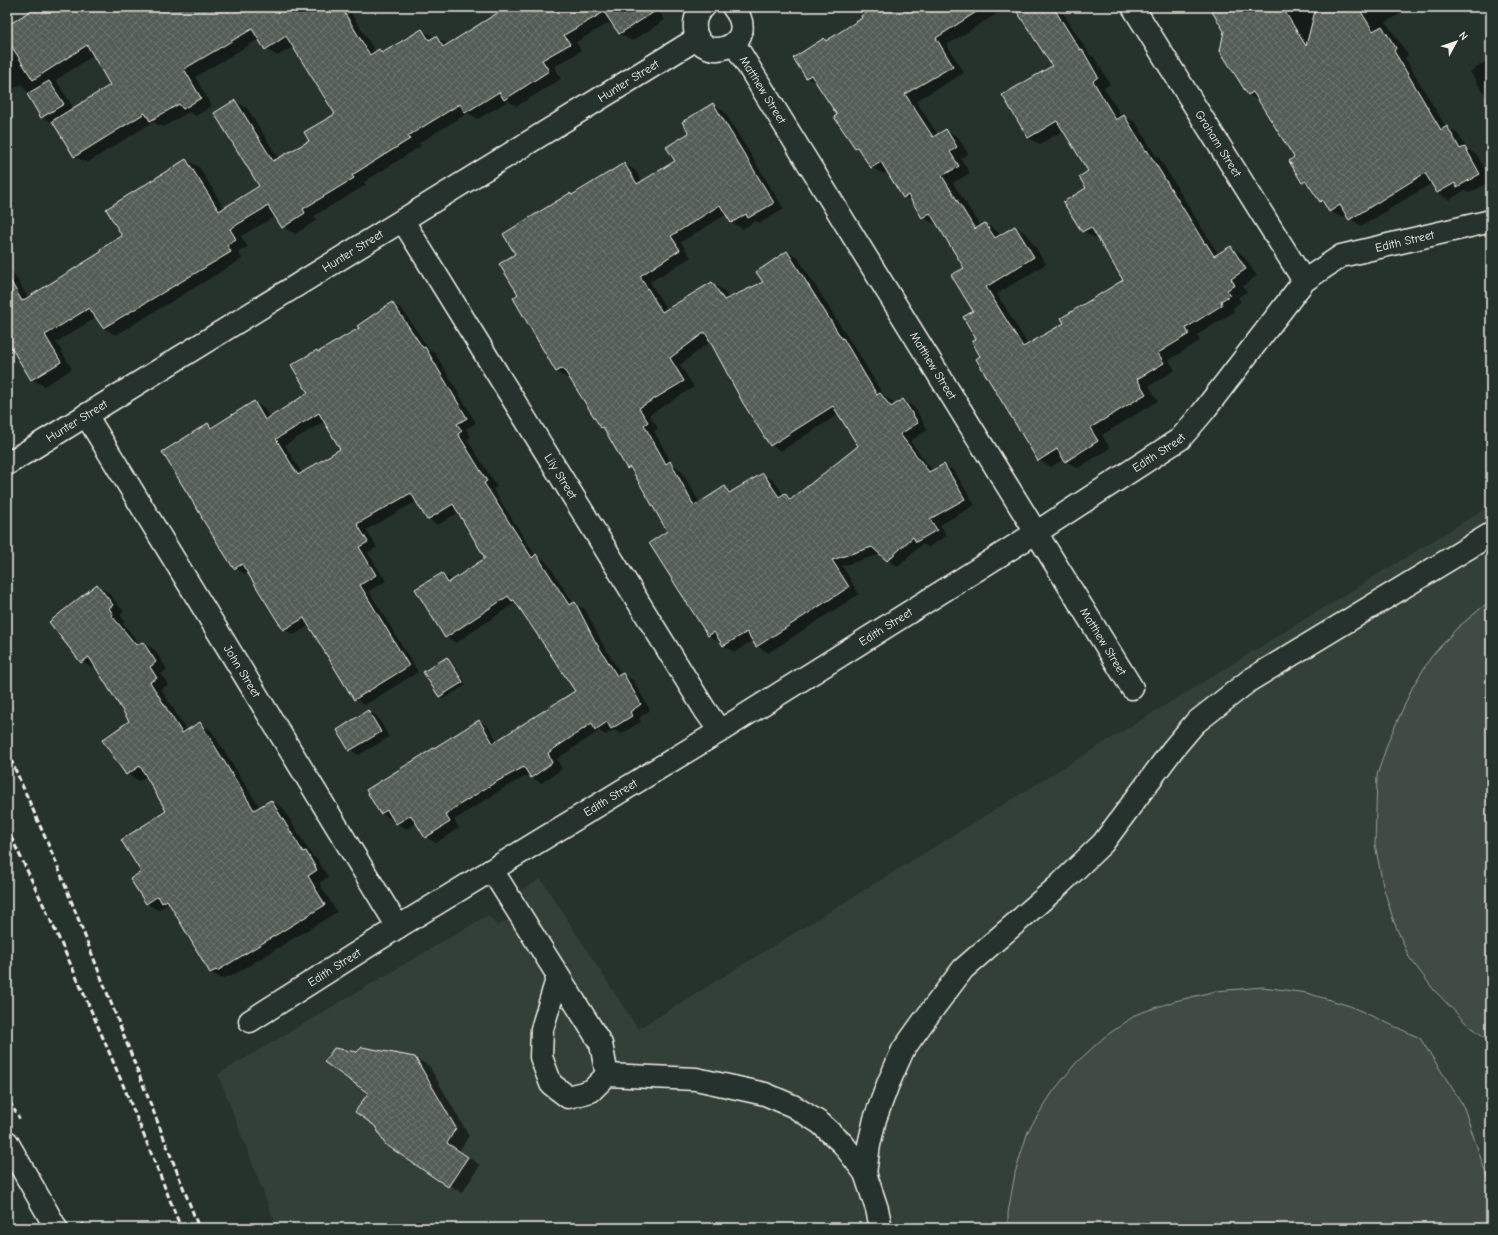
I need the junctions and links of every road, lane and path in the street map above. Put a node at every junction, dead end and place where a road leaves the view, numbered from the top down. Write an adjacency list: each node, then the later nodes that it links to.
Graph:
1 (704, 7): 4 (street)
2 (1133, 7): 8 (street, Graham Street)
3 (741, 9): 5 (street)
4 (698, 38): 5 (street); 6 (street, Hunter Street)
5 (734, 43): 11 (street, Matthew Street)
6 (403, 221): 9 (street, Hunter Street); 14 (street, Lily Street)
7 (1491, 221): 8 (street, Edith Street)
8 (1304, 280): 11 (street, Edith Street)
9 (86, 416): 10 (street, Hunter Street); 16 (street, John Street)
10 (7, 464)
11 (1036, 532): 13 (street, Matthew Street); 14 (street, Edith Street)
12 (1491, 534): 22 (street)
13 (1132, 688)
14 (720, 731): 15 (street, Edith Street)
15 (492, 870): 16 (street, Edith Street); 17 (street)
16 (398, 927): 18 (street, Edith Street)
17 (558, 976): 19 (street); 19 (street)
18 (250, 1021)
19 (607, 1075): 22 (street)
20 (7, 1142): 21 (street)
21 (14, 1172): 23 (street)
22 (865, 1173): 24 (street)
23 (56, 1228)
24 (881, 1228)

